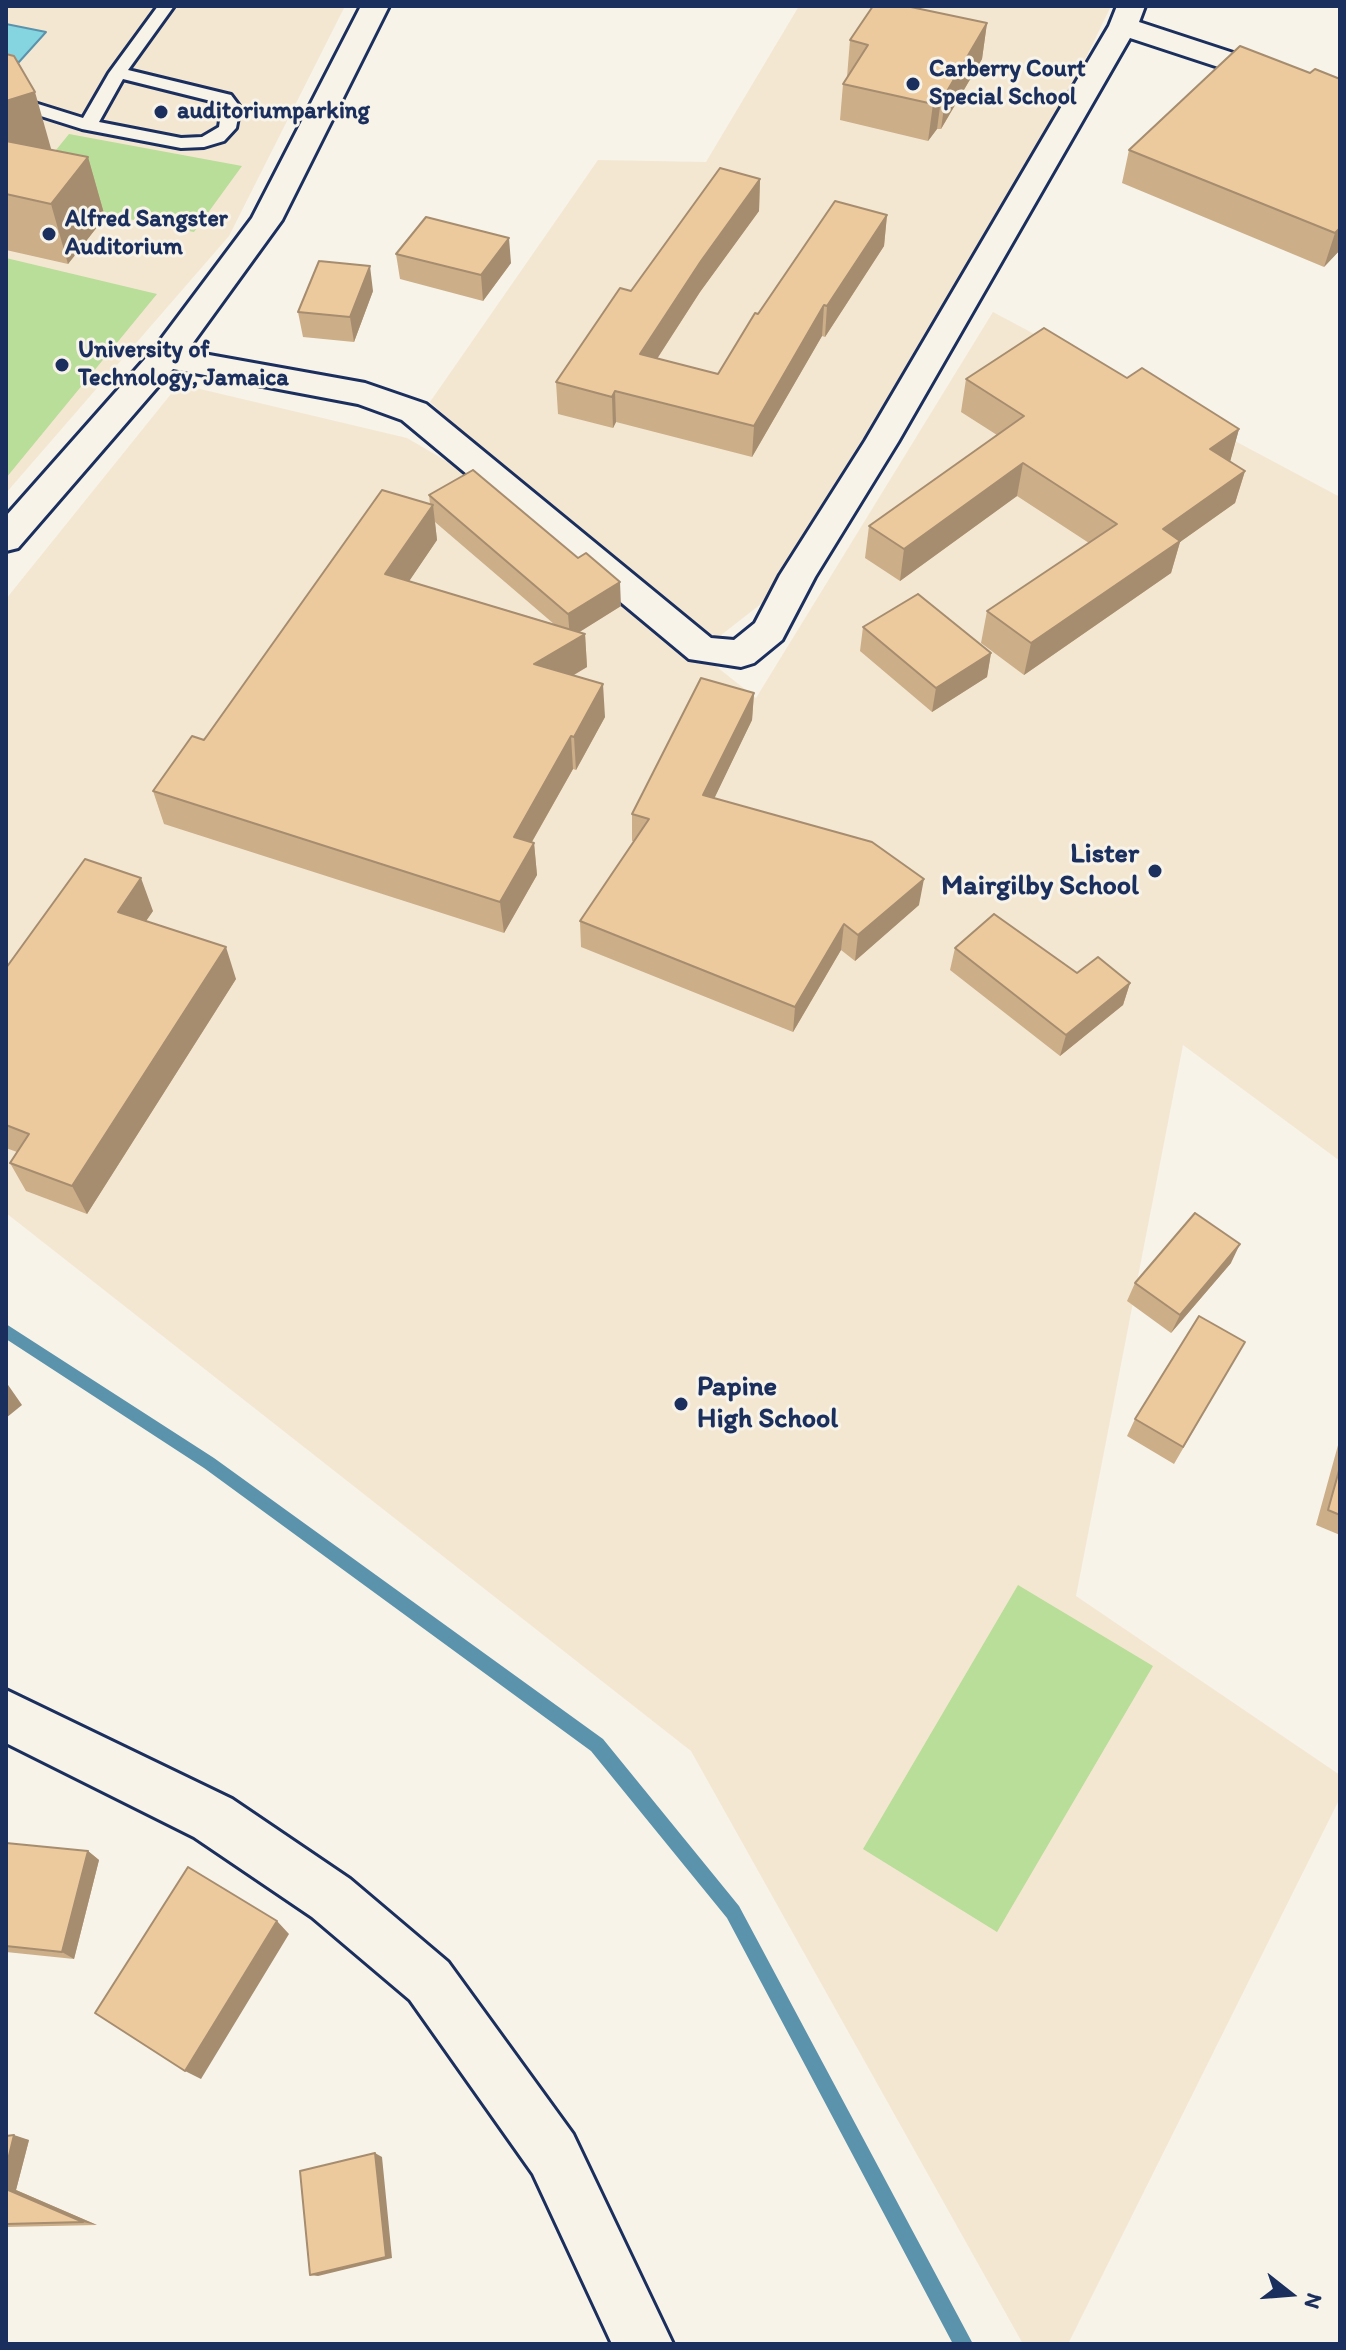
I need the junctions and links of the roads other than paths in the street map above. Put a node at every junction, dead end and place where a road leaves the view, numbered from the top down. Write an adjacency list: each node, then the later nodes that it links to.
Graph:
1 (166, 6): 4 (lane)
2 (375, 6): 8 (street)
3 (1127, 16): 5 (street); 8 (street)
4 (118, 73): 7 (lane); 7 (lane)
5 (1340, 98)
6 (6, 99): 7 (lane)
7 (88, 125)
8 (165, 357): 9 (street)
9 (6, 539)
10 (6, 1716): 11 (street)
11 (643, 2344)

